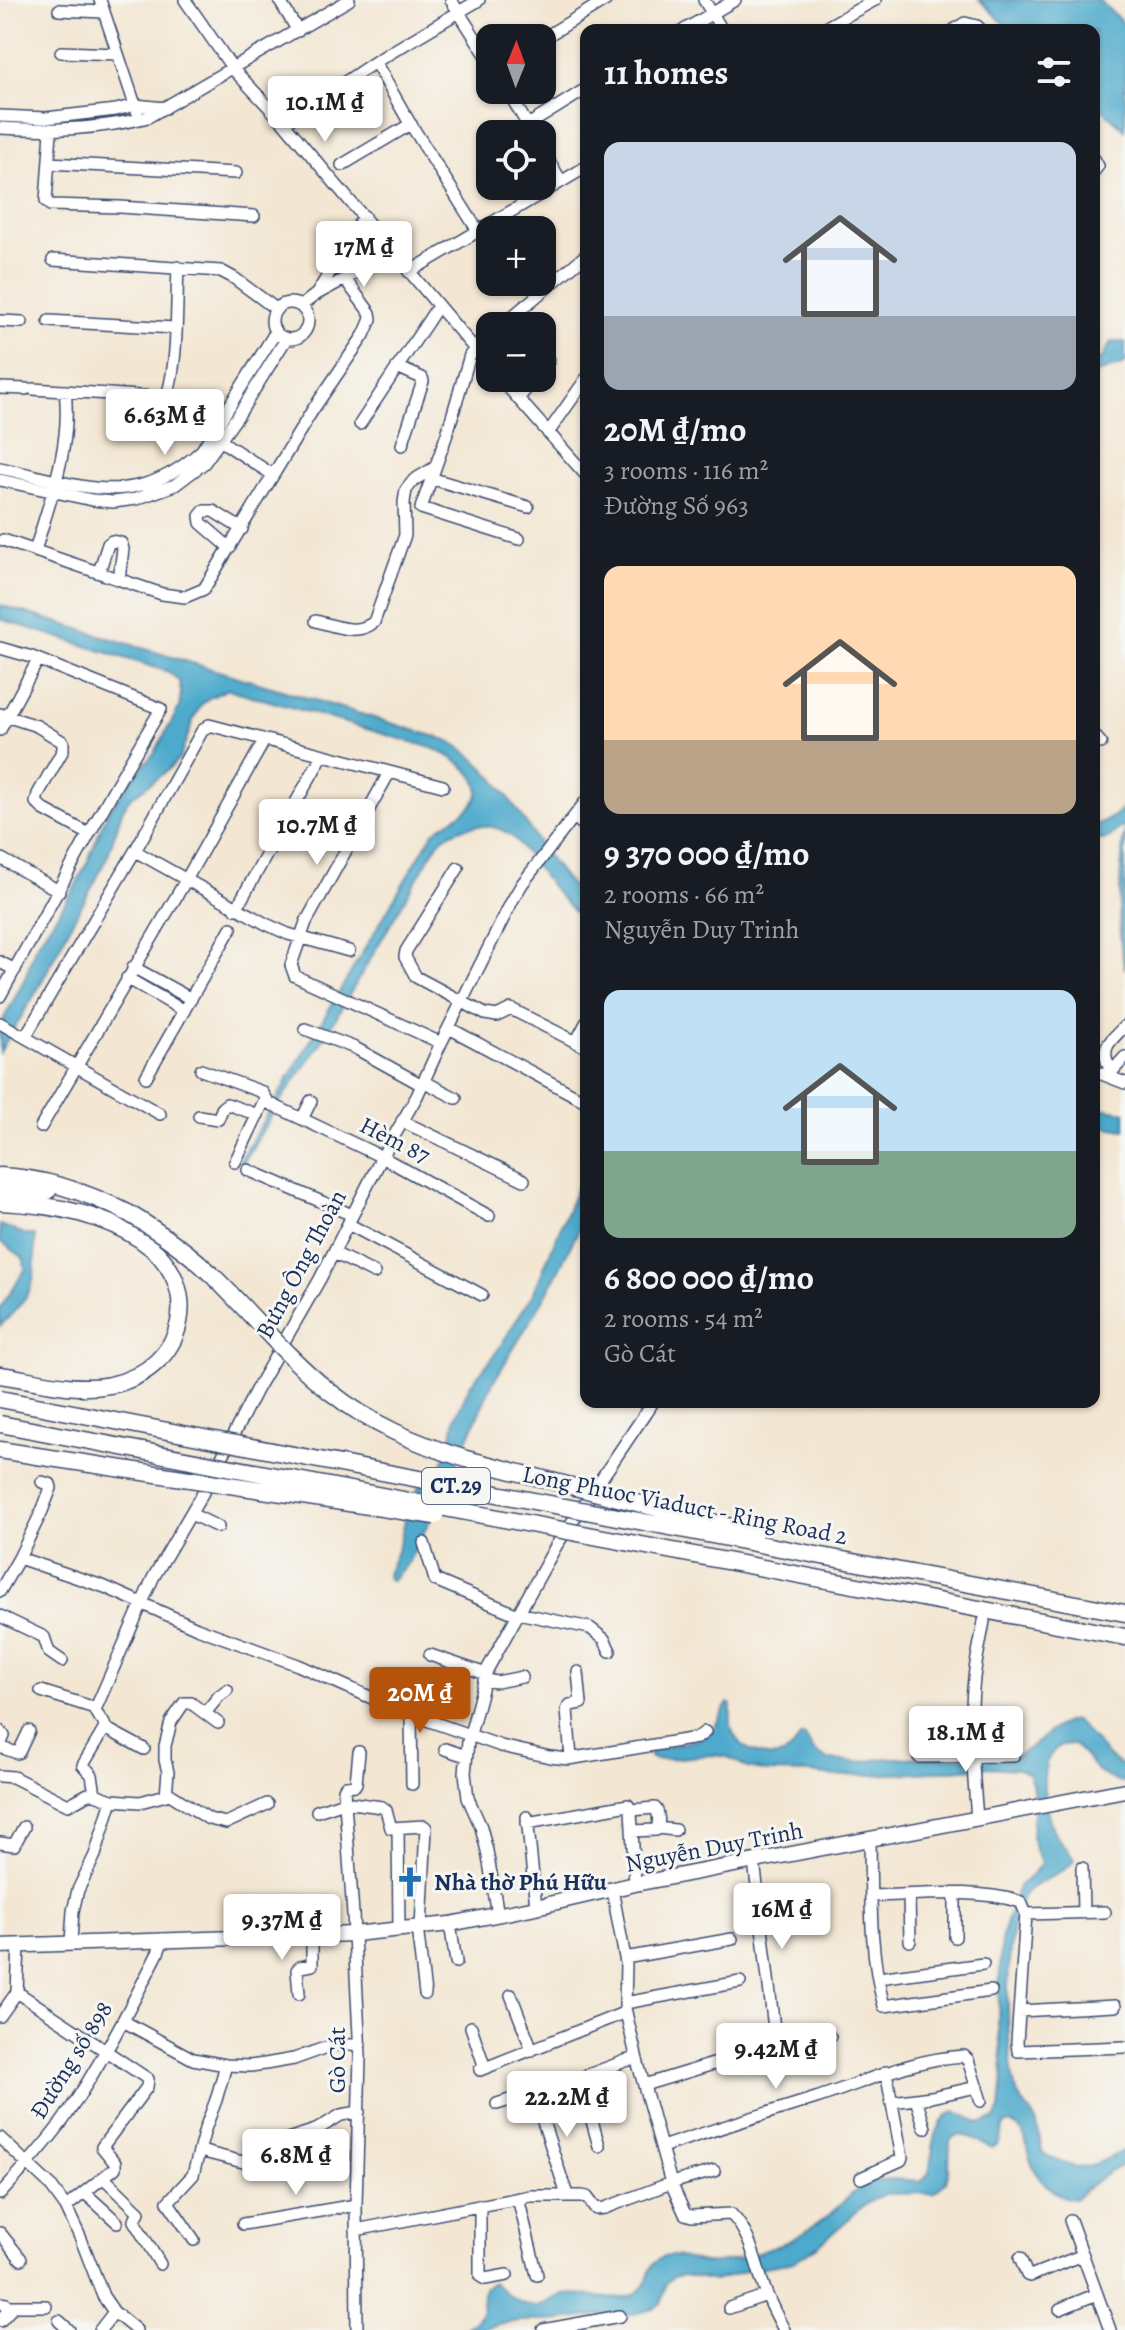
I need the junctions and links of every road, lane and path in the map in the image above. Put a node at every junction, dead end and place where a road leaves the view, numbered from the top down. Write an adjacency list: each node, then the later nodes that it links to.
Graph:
1 (185, 0): 23 (street)
2 (279, 0): 18 (street)
3 (349, 0): 18 (street)
4 (451, 0): 12 (street)
5 (479, 0): 12 (street)
6 (606, 0): 17 (street)
7 (704, 0): 13 (street)
8 (735, 0): 13 (street)
9 (875, 0): 16 (street)
10 (102, 6): 11 (street); 21 (street)
11 (59, 10)
12 (459, 12): 19 (street); 22 (street)
13 (711, 13): 14 (street); 15 (street)
14 (694, 24)
15 (718, 24)
16 (832, 24)
17 (556, 30)
18 (298, 31): 23 (street)
19 (476, 39)
20 (61, 52): 21 (street)
21 (118, 54): 25 (street)
22 (375, 62): 30 (street); 31 (street)
23 (233, 69): 26 (street); 30 (street)
24 (580, 93): 29 (street)
25 (135, 105): 26 (street); 27 (street); 28 (street)
26 (166, 108): 28 (street)
27 (0, 116)
28 (139, 119): 33 (street)
29 (543, 120)
30 (284, 123): 41 (street)
31 (411, 124): 35 (street); 43 (street)
32 (0, 128): 33 (street)
33 (51, 131): 34 (street)
34 (49, 163): 37 (street); 40 (street)
35 (342, 165)
36 (580, 170): 39 (street)
37 (236, 173)
38 (556, 173): 39 (street)
39 (561, 181): 42 (street)
40 (254, 216)
41 (364, 216): 45 (street); 51 (street)
42 (503, 216)
43 (476, 228)
44 (476, 232): 49 (street)
45 (390, 249): 49 (street); 50 (street)
46 (53, 260): 48 (street)
47 (580, 260): 55 (street)
48 (178, 267): 54 (street); 59 (street)
49 (409, 272): 53 (street)
50 (345, 279): 51 (street); 78 (street)
51 (315, 295): 52 (street)
52 (301, 306): 54 (street); 60 (street)
53 (438, 306): 61 (street); 63 (street)
54 (276, 309): 60 (street)
55 (518, 312)
56 (0, 321): 58 (street)
57 (49, 321): 59 (street)
58 (22, 322)
59 (175, 328): 70 (street)
60 (280, 336): 73 (street)
61 (474, 349): 62 (street); 77 (street)
62 (476, 351)
63 (397, 367): 71 (street); 74 (street)
64 (0, 388): 65 (street)
65 (65, 391): 70 (street); 80 (street)
66 (580, 391): 72 (street)
67 (512, 392): 69 (street)
68 (524, 392): 69 (street)
69 (518, 399): 72 (street)
70 (164, 404): 73 (street)
71 (360, 424)
72 (548, 433): 76 (street)
73 (216, 438): 78 (street); 80 (street)
74 (402, 445)
75 (0, 468): 80 (street)
76 (580, 468)
77 (432, 473): 81 (street); 83 (street); 89 (street)
78 (273, 475): 82 (street)
79 (0, 480): 80 (street)
80 (54, 486): 86 (street)
81 (528, 507)
82 (242, 529): 85 (street); 85 (street)
83 (519, 539)
84 (3, 540): 86 (street)
85 (230, 548): 88 (street)
86 (35, 551): 87 (street)
87 (99, 572): 88 (street); 88 (street)
88 (119, 579)
89 (316, 621)
90 (0, 648): 91 (street)
91 (38, 660): 92 (street); 101 (street)
92 (4, 715): 93 (street); 101 (street)
93 (0, 730)
94 (264, 741): 95 (street); 102 (street); 105 (street)
95 (322, 756): 96 (street); 107 (street)
96 (389, 773): 97 (street); 109 (street)
97 (443, 786)
98 (580, 809): 99 (street, Bưng Ông Thoàn)
99 (571, 821): 100 (street); 118 (street, Bưng Ông Thoàn)
100 (580, 825)
101 (89, 834): 106 (street)
102 (135, 851): 105 (street); 124 (street)
103 (0, 858): 106 (street)
104 (458, 868): 113 (street)
105 (186, 880): 107 (street); 115 (street)
106 (59, 891): 114 (street)
107 (236, 909): 109 (street)
108 (231, 928): 117 (street)
109 (300, 937): 110 (street); 125 (street)
110 (349, 951)
111 (393, 958): 113 (street)
112 (0, 962): 114 (street)
113 (408, 963): 118 (street)
114 (15, 970): 116 (street)
115 (130, 973): 117 (street); 119 (street); 128 (street)
116 (0, 996)
117 (191, 999): 119 (street)
118 (461, 1003): 122 (street, Bưng Ông Thoàn); 126 (street)
119 (184, 1011): 132 (street)
120 (0, 1023): 124 (street)
121 (1125, 1026): 131 (street)
122 (449, 1028): 125 (street, Bưng Ông Thoàn); 136 (street)
123 (309, 1030): 133 (street)
124 (20, 1034): 128 (street)
125 (441, 1043): 133 (street, Bưng Ông Thoàn)
126 (580, 1044)
127 (1125, 1057): 131 (street)
128 (75, 1067): 139 (street); 144 (street)
129 (201, 1070): 138 (street, Hèm 87)
130 (1100, 1072): 131 (street)
131 (1109, 1074): 134 (street)
132 (146, 1077)
133 (423, 1083): 135 (street); 143 (street, Bưng Ông Thoàn)
134 (1125, 1083)
135 (456, 1098)
136 (580, 1098)
137 (311, 1101): 142 (street)
138 (271, 1103): 140 (street); 142 (street, Hèm 87)
139 (160, 1114)
140 (258, 1115): 141 (street); 146 (street)
141 (199, 1116)
142 (302, 1119): 145 (street, Hèm 87)
143 (402, 1121): 145 (street, Bưng Ông Thoàn); 149 (street)
144 (41, 1127)
145 (382, 1157): 153 (street, Hèm 87); 154 (street, Bưng Ông Thoàn)
146 (235, 1162)
147 (248, 1170): 154 (street)
148 (0, 1176): 151 (highway)
149 (524, 1180)
150 (0, 1190): 151 (highway)
151 (105, 1201): 168 (highway, bridge)
152 (0, 1202): 158 (highway)
153 (489, 1216)
154 (350, 1220): 155 (street, Bưng Ông Thoàn); 157 (street)
155 (334, 1253): 156 (street); 164 (street, Bưng Ông Thoàn)
156 (374, 1273)
157 (482, 1295)
158 (0, 1375)
159 (0, 1399): 168 (highway, Long Phuoc Viaduct - Ring Road 2 / CT.29, bridge)
160 (649, 1408): 173 (street)
161 (0, 1424): 170 (highway, Long Phuoc Viaduct - Ring Road 2 / CT.29, bridge)
162 (0, 1450): 170 (highway, bridge)
163 (42, 1482): 167 (street)
164 (191, 1514): 165 (street); 171 (street, Bưng Ông Thoàn)
165 (218, 1527)
166 (424, 1543): 173 (street)
167 (19, 1558): 169 (street); 171 (street)
168 (911, 1573): 172 (highway, Long Phuoc Viaduct - Ring Road 2 / CT.29)
169 (0, 1591)
170 (906, 1595): 176 (highway, Long Phuoc Viaduct - Ring Road 2 / CT.29)
171 (142, 1603): 185 (street, Bưng Ông Thoàn); 187 (street)
172 (1125, 1613)
173 (518, 1614): 177 (street); 181 (street)
174 (0, 1616): 179 (street)
175 (984, 1621): 201 (street)
176 (1125, 1637)
177 (610, 1651)
178 (430, 1655): 181 (street)
179 (62, 1661)
180 (578, 1672): 202 (street)
181 (485, 1677): 182 (street); 193 (street)
182 (522, 1677)
183 (227, 1690): 186 (street)
184 (41, 1691): 185 (street)
185 (95, 1708): 189 (street)
186 (205, 1713): 188 (street); 207 (street)
187 (411, 1714): 193 (street); 204 (street)
188 (218, 1723)
189 (105, 1728): 195 (street); 206 (street)
190 (0, 1731): 194 (street)
191 (29, 1731): 194 (street)
192 (705, 1732): 202 (street)
193 (470, 1734): 198 (street); 202 (street)
194 (0, 1746)
195 (144, 1749)
196 (445, 1749): 198 (street)
197 (359, 1752): 209 (street)
198 (466, 1756): 232 (street)
199 (1013, 1756): 201 (street)
200 (919, 1757): 201 (street)
201 (972, 1757): 213 (street)
202 (571, 1758)
203 (0, 1776): 206 (street)
204 (412, 1784)
205 (1125, 1790): 213 (main road, Nguyễn Duy Trinh)
206 (95, 1794): 208 (street)
207 (166, 1795): 208 (street); 210 (street)
208 (112, 1800): 242 (street)
209 (344, 1802): 212 (street); 215 (street); 236 (street, Gò Cát)
210 (267, 1804)
211 (631, 1810): 216 (street); 218 (street); 228 (street)
212 (317, 1811)
213 (977, 1818): 219 (main road, Nguyễn Duy Trinh)
214 (24, 1827): 220 (street)
215 (398, 1828): 234 (street); 235 (street)
216 (658, 1828): 217 (street); 218 (street)
217 (675, 1830)
218 (632, 1831): 223 (street)
219 (870, 1838): 221 (main road, Nguyễn Duy Trinh); 227 (street)
220 (0, 1843)
221 (754, 1861): 223 (main road, Nguyễn Duy Trinh); 263 (street)
222 (1082, 1868): 230 (street)
223 (635, 1884): 224 (main road, Nguyễn Duy Trinh)
224 (612, 1889): 228 (main road, Nguyễn Duy Trinh); 245 (street)
225 (955, 1894): 226 (street); 231 (street); 238 (street)
226 (909, 1895): 227 (street); 241 (street)
227 (872, 1896): 248 (street)
228 (536, 1907): 232 (main road, Nguyễn Duy Trinh)
229 (1105, 1912): 230 (street)
230 (1083, 1913): 231 (street)
231 (1026, 1914): 257 (street)
232 (498, 1915): 233 (main road, Nguyễn Duy Trinh)
233 (450, 1924): 234 (main road, Nguyễn Duy Trinh); 246 (street)
234 (419, 1927): 235 (main road, Nguyễn Duy Trinh); 253 (street)
235 (399, 1929): 236 (main road, Nguyễn Duy Trinh)
236 (354, 1934): 237 (main road, Nguyễn Duy Trinh); 262 (street, Gò Cát)
237 (312, 1935): 239 (main road, Nguyễn Duy Trinh); 252 (street)
238 (955, 1937)
239 (163, 1939): 242 (main road, Nguyễn Duy Trinh); 259 (street, Đường số 898)
240 (732, 1939): 245 (street)
241 (910, 1941)
242 (71, 1942): 243 (main road, Nguyễn Duy Trinh)
243 (19, 1945): 244 (main road, Nguyễn Duy Trinh); 251 (street)
244 (0, 1946)
245 (625, 1958): 256 (street)
246 (456, 1962)
247 (983, 1964): 248 (street)
248 (878, 1978): 250 (street)
249 (740, 1982): 256 (street)
250 (991, 1991)
251 (17, 1992): 258 (street); 266 (street)
252 (299, 1994)
253 (425, 1994)
254 (511, 1995): 265 (street)
255 (1115, 2006): 257 (street)
256 (625, 2007): 265 (street); 267 (street)
257 (1019, 2011): 264 (street)
258 (0, 2016)
259 (123, 2021): 266 (street, Đường số 898); 268 (street)
260 (471, 2027): 265 (street)
261 (830, 2037): 263 (street)
262 (360, 2045): 268 (street); 278 (street, Gò Cát)
263 (776, 2045): 271 (street)
264 (1125, 2047)
265 (532, 2050)
266 (106, 2053): 284 (street, Đường số 898); 286 (street)
267 (637, 2060): 270 (street); 271 (street)
268 (226, 2065): 283 (street)
269 (886, 2072): 272 (street); 276 (street); 282 (street)
270 (580, 2078): 273 (street); 281 (street)
271 (644, 2085): 282 (street)
272 (977, 2087): 274 (street); 275 (street)
273 (534, 2094): 277 (street); 291 (street)
274 (916, 2099): 276 (street); 279 (street)
275 (981, 2101)
276 (892, 2102): 287 (street)
277 (497, 2104)
278 (359, 2112): 283 (street); 293 (street, Gò Cát)
279 (925, 2128)
280 (0, 2138): 284 (street)
281 (599, 2146)
282 (662, 2147): 288 (street)
283 (200, 2151): 301 (street)
284 (28, 2163): 290 (street, Đường số 898); 295 (street)
285 (714, 2171): 288 (street)
286 (104, 2178): 289 (street); 305 (street)
287 (861, 2178)
288 (671, 2183): 291 (street); 309 (street)
289 (85, 2193): 295 (street); 297 (street)
290 (0, 2194)
291 (567, 2195): 292 (street)
292 (518, 2198): 294 (street); 307 (street)
293 (356, 2205): 298 (street); 299 (street, Gò Cát)
294 (480, 2205): 299 (street); 306 (street)
295 (66, 2207): 314 (street)
296 (1070, 2220): 302 (street)
297 (117, 2222)
298 (243, 2224)
299 (356, 2230): 321 (street, Gò Cát)
300 (0, 2233): 304 (street)
301 (194, 2240)
302 (1083, 2255): 303 (street); 308 (street)
303 (1020, 2258)
304 (21, 2259)
305 (160, 2264)
306 (507, 2275)
307 (537, 2275)
308 (1097, 2294): 313 (street); 324 (street)
309 (763, 2296): 312 (street); 323 (street)
310 (4, 2304): 311 (street); 316 (street)
311 (46, 2306)
312 (729, 2308)
313 (1060, 2309)
314 (114, 2312): 319 (street); 320 (street)
315 (620, 2316): 322 (street)
316 (0, 2321)
317 (59, 2321): 318 (street)
318 (69, 2330)
319 (100, 2330)
320 (136, 2330)
321 (357, 2330)
322 (543, 2330)
323 (782, 2330)
324 (1110, 2330)

